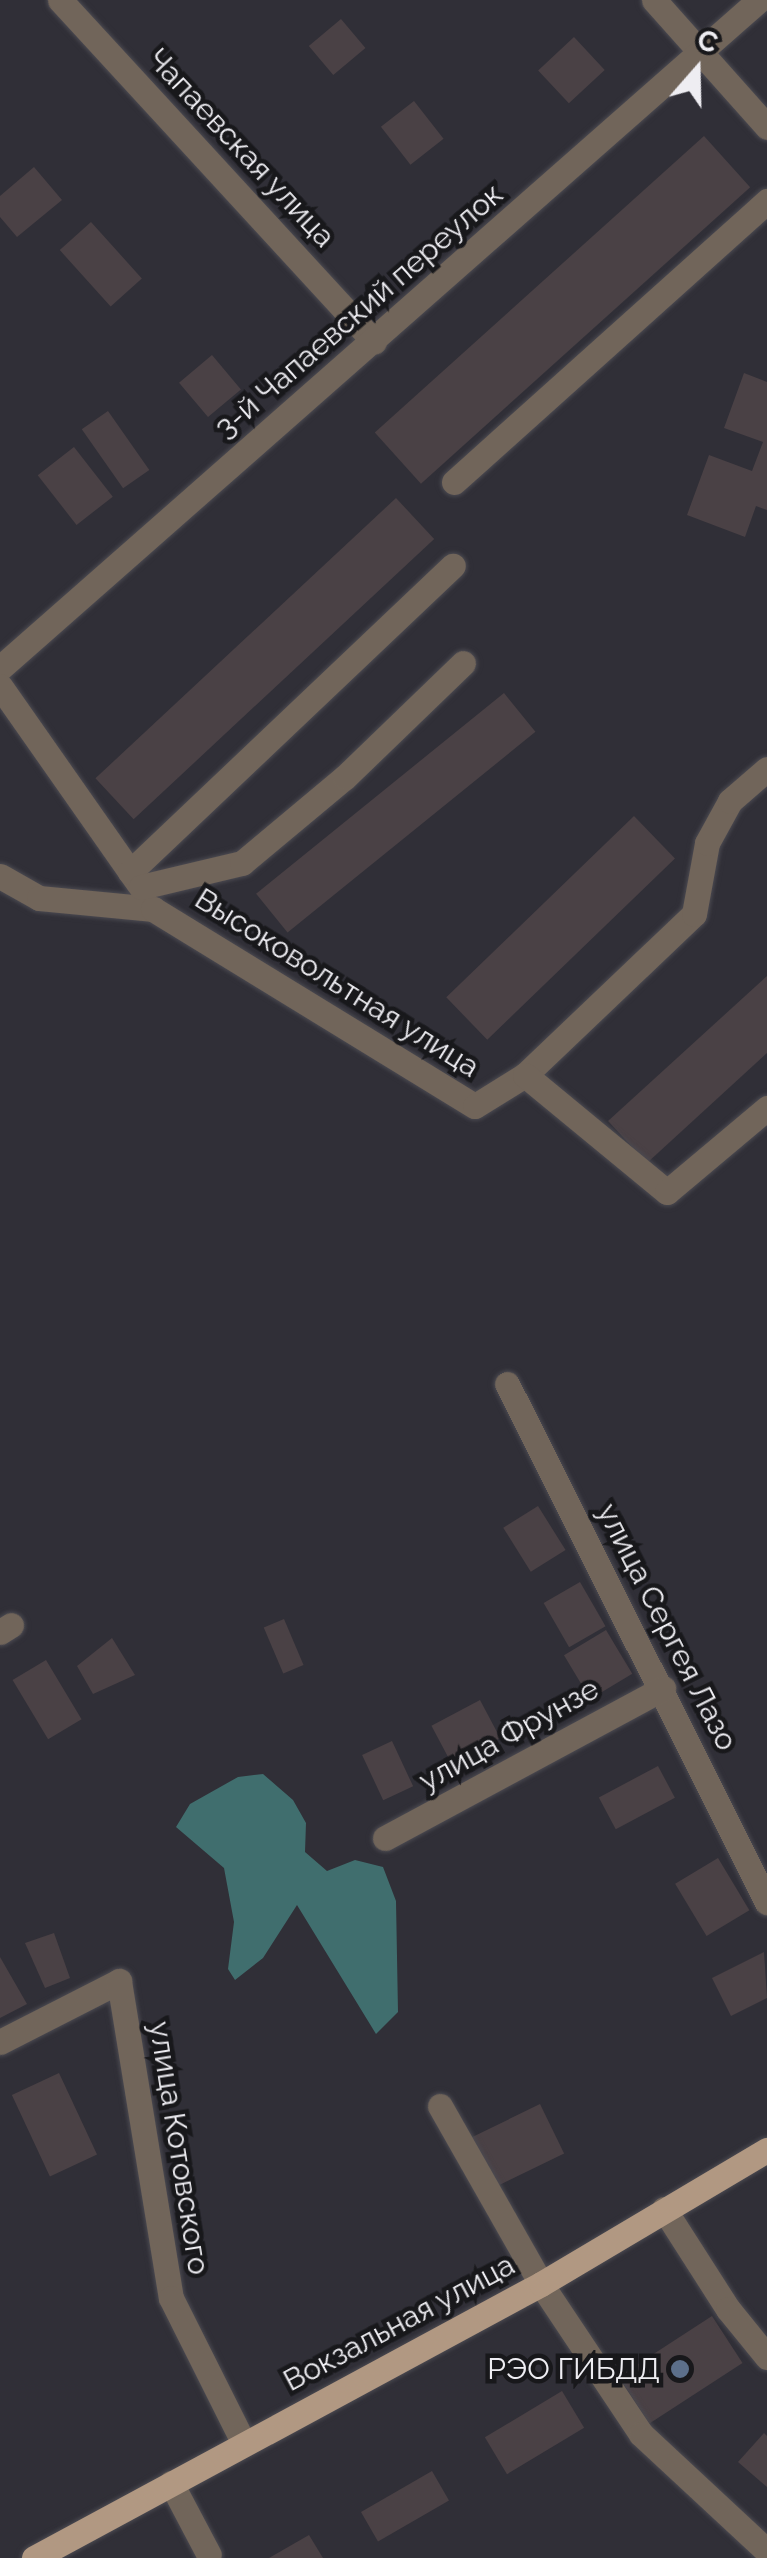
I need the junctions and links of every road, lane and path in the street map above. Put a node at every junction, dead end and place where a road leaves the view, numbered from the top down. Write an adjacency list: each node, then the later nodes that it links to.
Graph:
1 (60, 0): 7 (street, Чапаевская улица)
2 (654, 0): 4 (street)
3 (759, 0): 4 (street, 3-й Чапаевский переулок)
4 (703, 53): 5 (street); 7 (street, 3-й Чапаевский переулок)
5 (767, 127)
6 (767, 200): 8 (street)
7 (374, 341): 11 (street, 3-й Чапаевский переулок)
8 (454, 482)
9 (453, 566): 15 (street)
10 (463, 663): 15 (street)
11 (0, 668)
12 (0, 686): 15 (street)
13 (767, 769): 16 (street, Высоковольтная улица)
14 (0, 876): 15 (street, Высоковольтная улица)
15 (141, 889): 16 (street, Высоковольтная улица)
16 (525, 1075): 17 (street)
17 (767, 1108)
18 (506, 1384): 19 (street, улица Сергея Лазо)
19 (663, 1688): 20 (street, улица Фрунзе); 21 (street, улица Сергея Лазо)
20 (385, 1838)
21 (767, 1902)
22 (0, 2042): 28 (street, улица Котовского)
23 (440, 2106): 26 (street)
24 (767, 2150): 25 (main road, Вокзальная улица)
25 (664, 2208): 26 (main road, Вокзальная улица); 27 (street)
26 (541, 2284): 28 (main road, Вокзальная улица); 30 (street)
27 (767, 2357)
28 (244, 2442): 29 (main road, Вокзальная улица)
29 (171, 2483): 31 (street); 32 (main road, Вокзальная улица)
30 (767, 2551)
31 (210, 2556)
32 (34, 2558)

